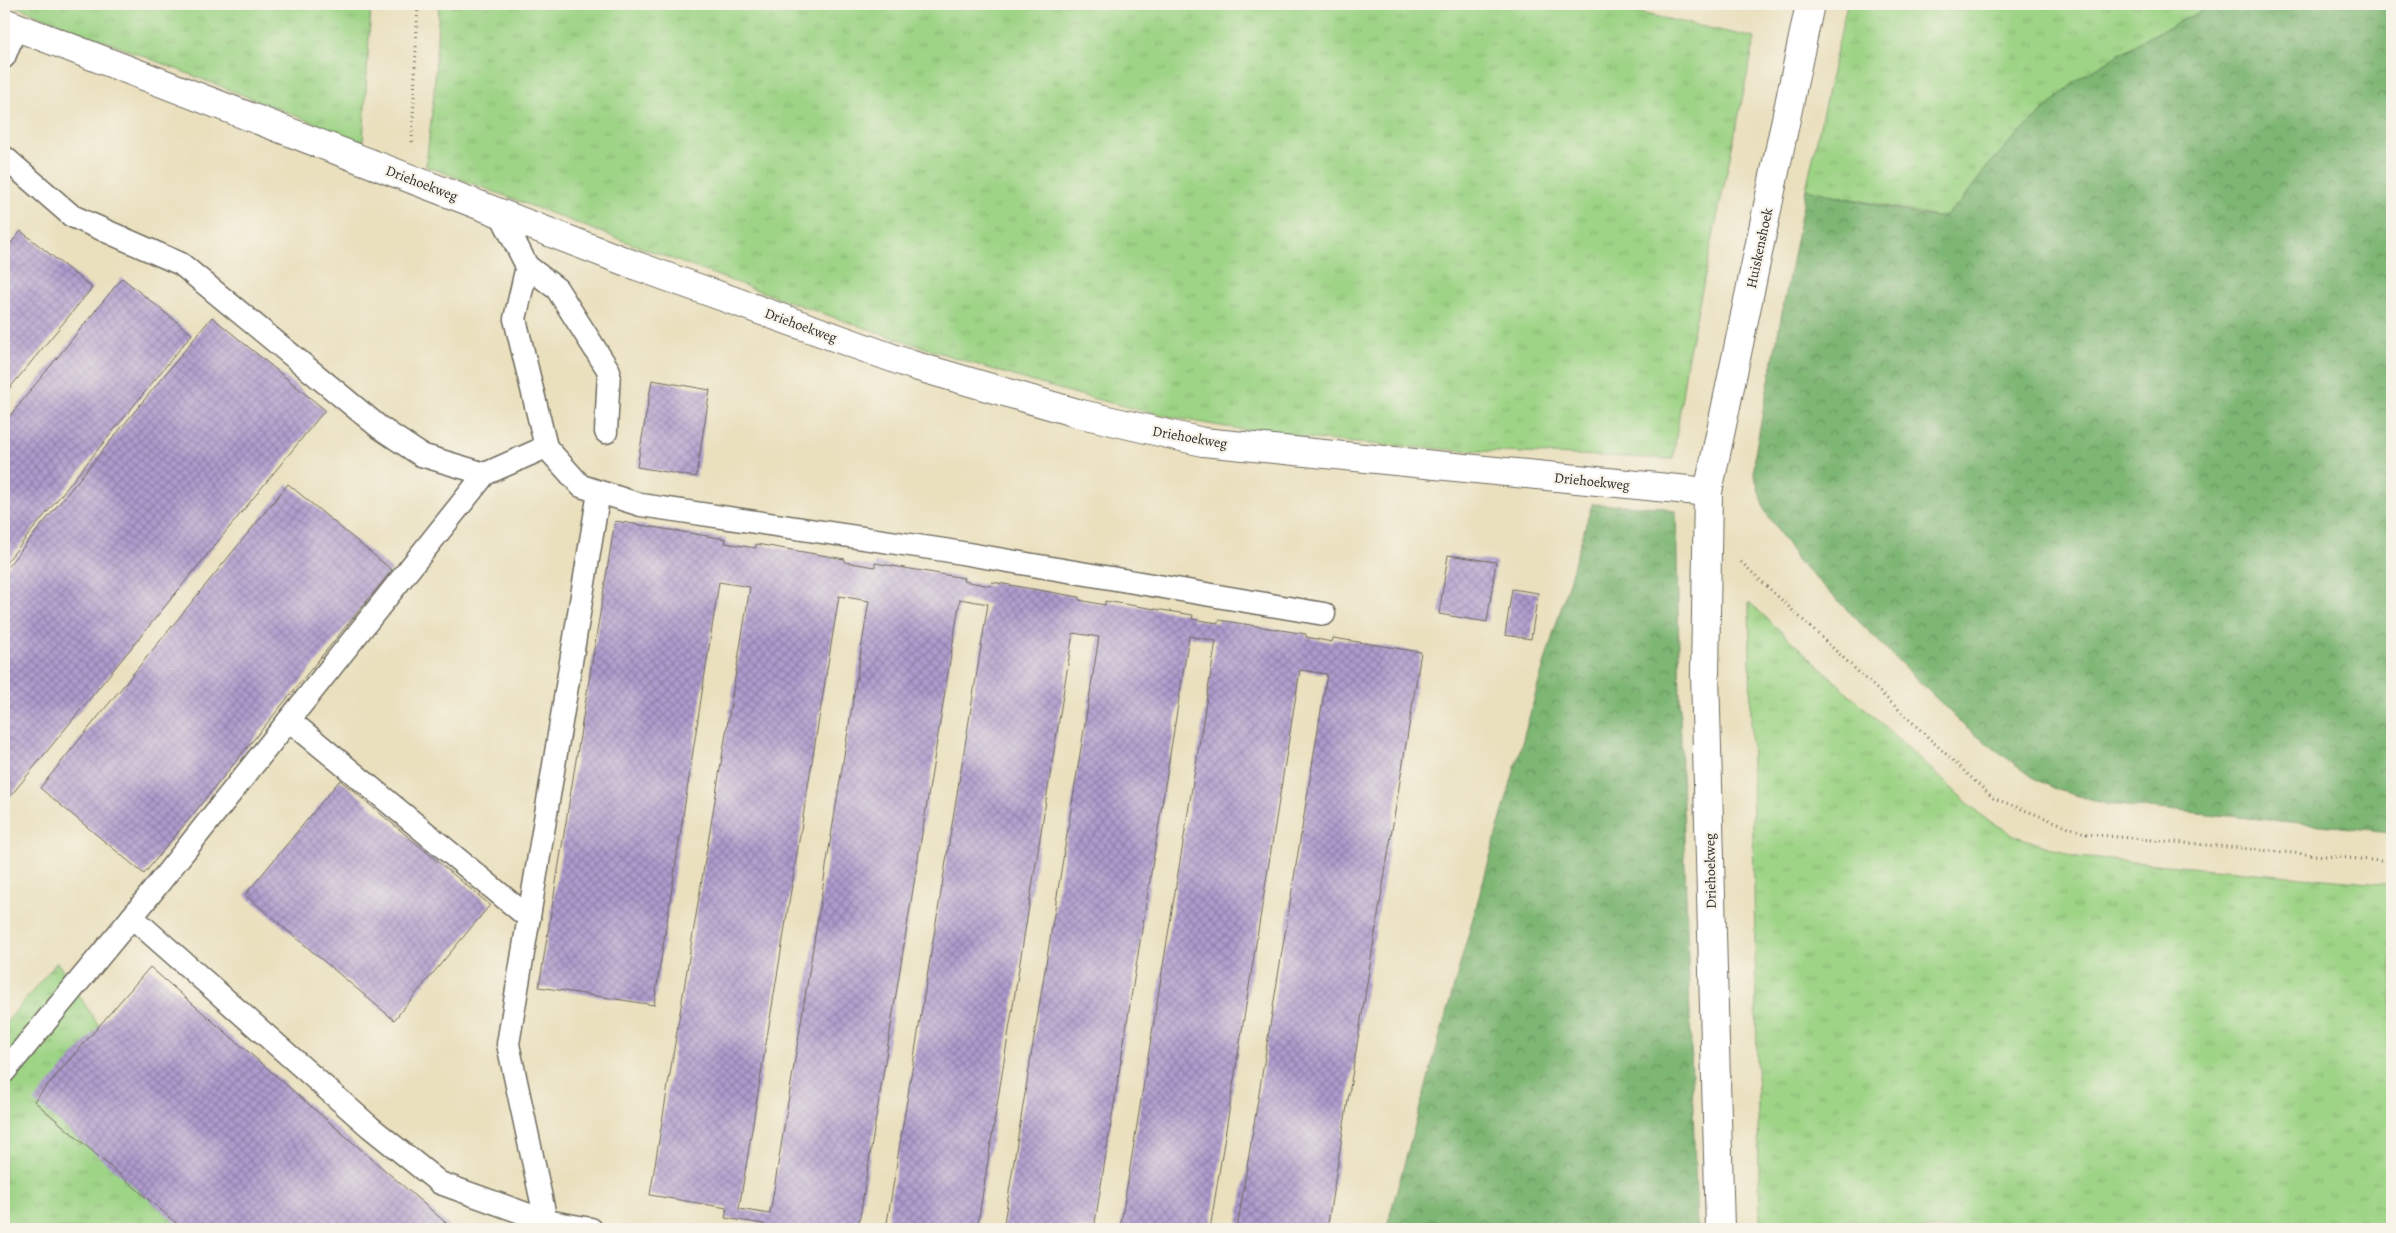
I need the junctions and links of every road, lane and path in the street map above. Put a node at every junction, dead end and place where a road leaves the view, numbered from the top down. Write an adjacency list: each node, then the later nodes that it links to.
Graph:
1 (418, 4): 6 (path)
2 (1810, 4): 13 (street, Huiskenshoek)
3 (10, 25): 4 (lane); 6 (street, Driehoekweg)
4 (4, 57)
5 (4, 157): 11 (lane)
6 (410, 178): 7 (street, Driehoekweg)
7 (500, 213): 8 (lane); 13 (street, Driehoekweg)
8 (527, 266): 9 (lane); 10 (lane)
9 (606, 432)
10 (546, 447): 11 (lane); 12 (lane)
11 (485, 474): 16 (lane)
12 (599, 492): 15 (lane); 19 (lane)
13 (1708, 492): 23 (street, Driehoekweg)
14 (1734, 555): 17 (path)
15 (1324, 614)
16 (289, 720): 18 (lane); 19 (lane)
17 (2392, 862)
18 (132, 917): 20 (lane); 21 (lane)
19 (529, 918): 21 (lane)
20 (4, 1072)
21 (546, 1221): 22 (lane)
22 (591, 1229)
23 (1720, 1229)

